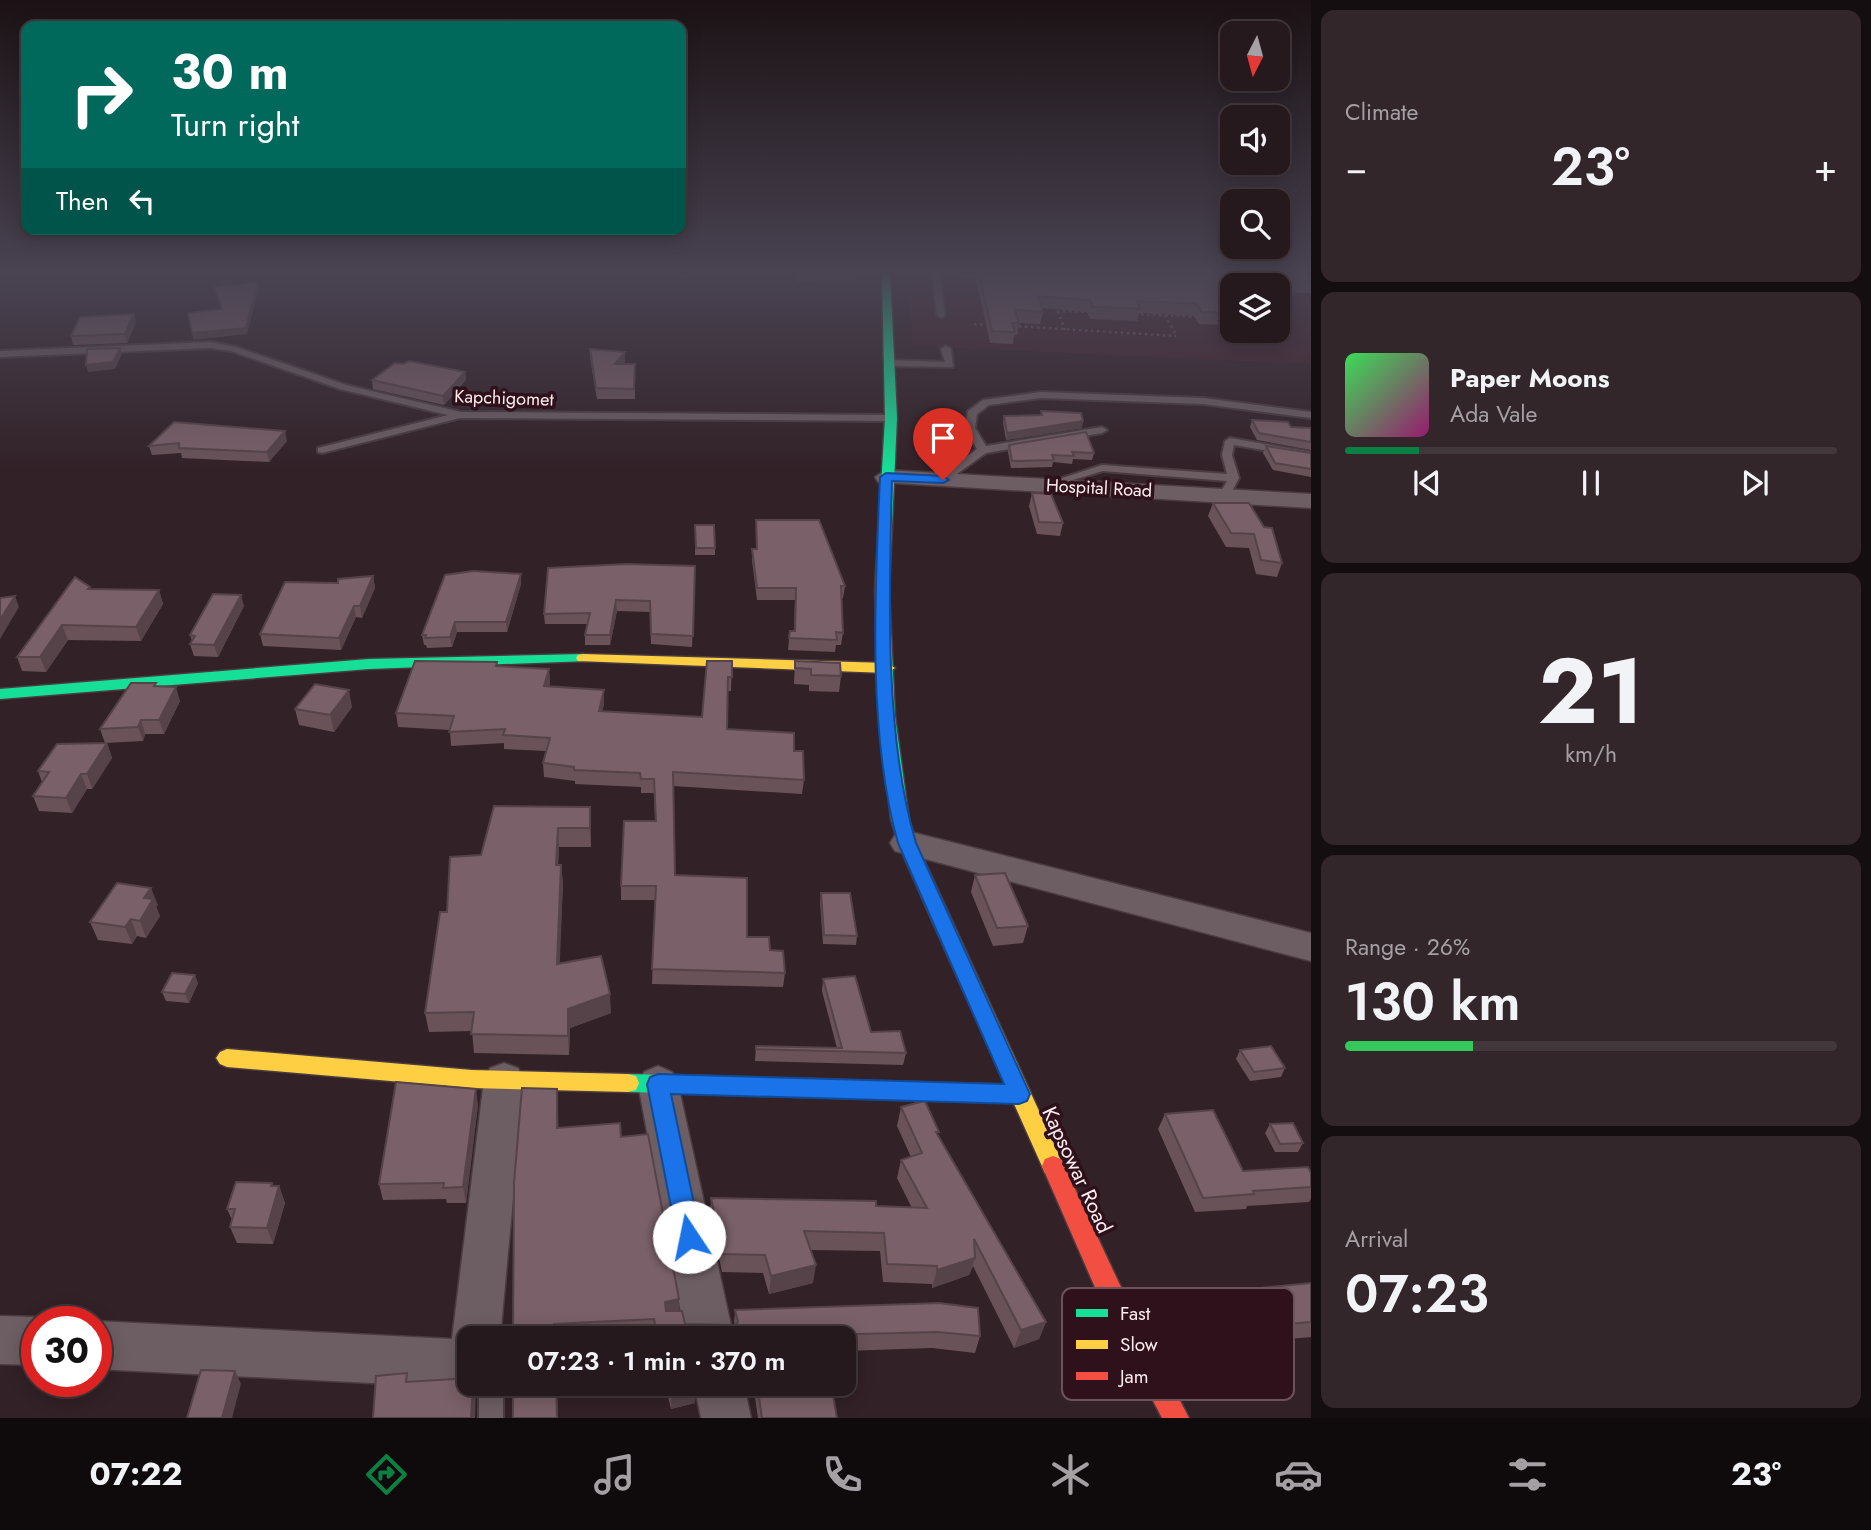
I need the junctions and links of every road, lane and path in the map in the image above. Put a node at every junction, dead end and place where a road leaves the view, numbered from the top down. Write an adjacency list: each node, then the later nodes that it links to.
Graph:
1 (889, 340): 4 (main road, Kapsowar Road)
2 (946, 349): 4 (lane)
3 (0, 354): 5 (lane, Kapchigomet)
4 (890, 363): 7 (main road, Kapsowar Road)
5 (461, 415): 7 (lane, Kapchigomet); 9 (lane)
6 (1311, 415): 10 (lane)
7 (891, 418): 12 (main road, Kapsowar Road)
8 (1102, 430): 10 (lane)
9 (322, 450)
10 (983, 450): 13 (lane)
11 (1311, 455): 14 (lane)
12 (886, 477): 13 (street, Hospital Road); 16 (main road, Kapsowar Road)
13 (943, 480): 14 (street, Hospital Road)
14 (1230, 486): 15 (street, Hospital Road)
15 (1311, 501)
16 (887, 668): 17 (main road); 18 (main road, Kapsowar Road)
17 (0, 694)
18 (907, 843): 19 (street); 23 (main road, Kapsowar Road)
19 (1311, 947)
20 (227, 1058): 21 (main road)
21 (504, 1080): 22 (main road); 25 (street)
22 (658, 1084): 23 (main road); 26 (street)
23 (1019, 1094): 24 (main road, Kapsowar Road)
24 (1108, 1288)
25 (477, 1326)
26 (707, 1326)
27 (0, 1340): 28 (street)
28 (21, 1341)
29 (112, 1346): 30 (street)
30 (457, 1363)
31 (491, 1396): 34 (lane)
32 (721, 1396): 35 (street)
33 (1166, 1400): 36 (main road, Kapsowar Road)
34 (491, 1418)
35 (726, 1418)
36 (1176, 1418)

